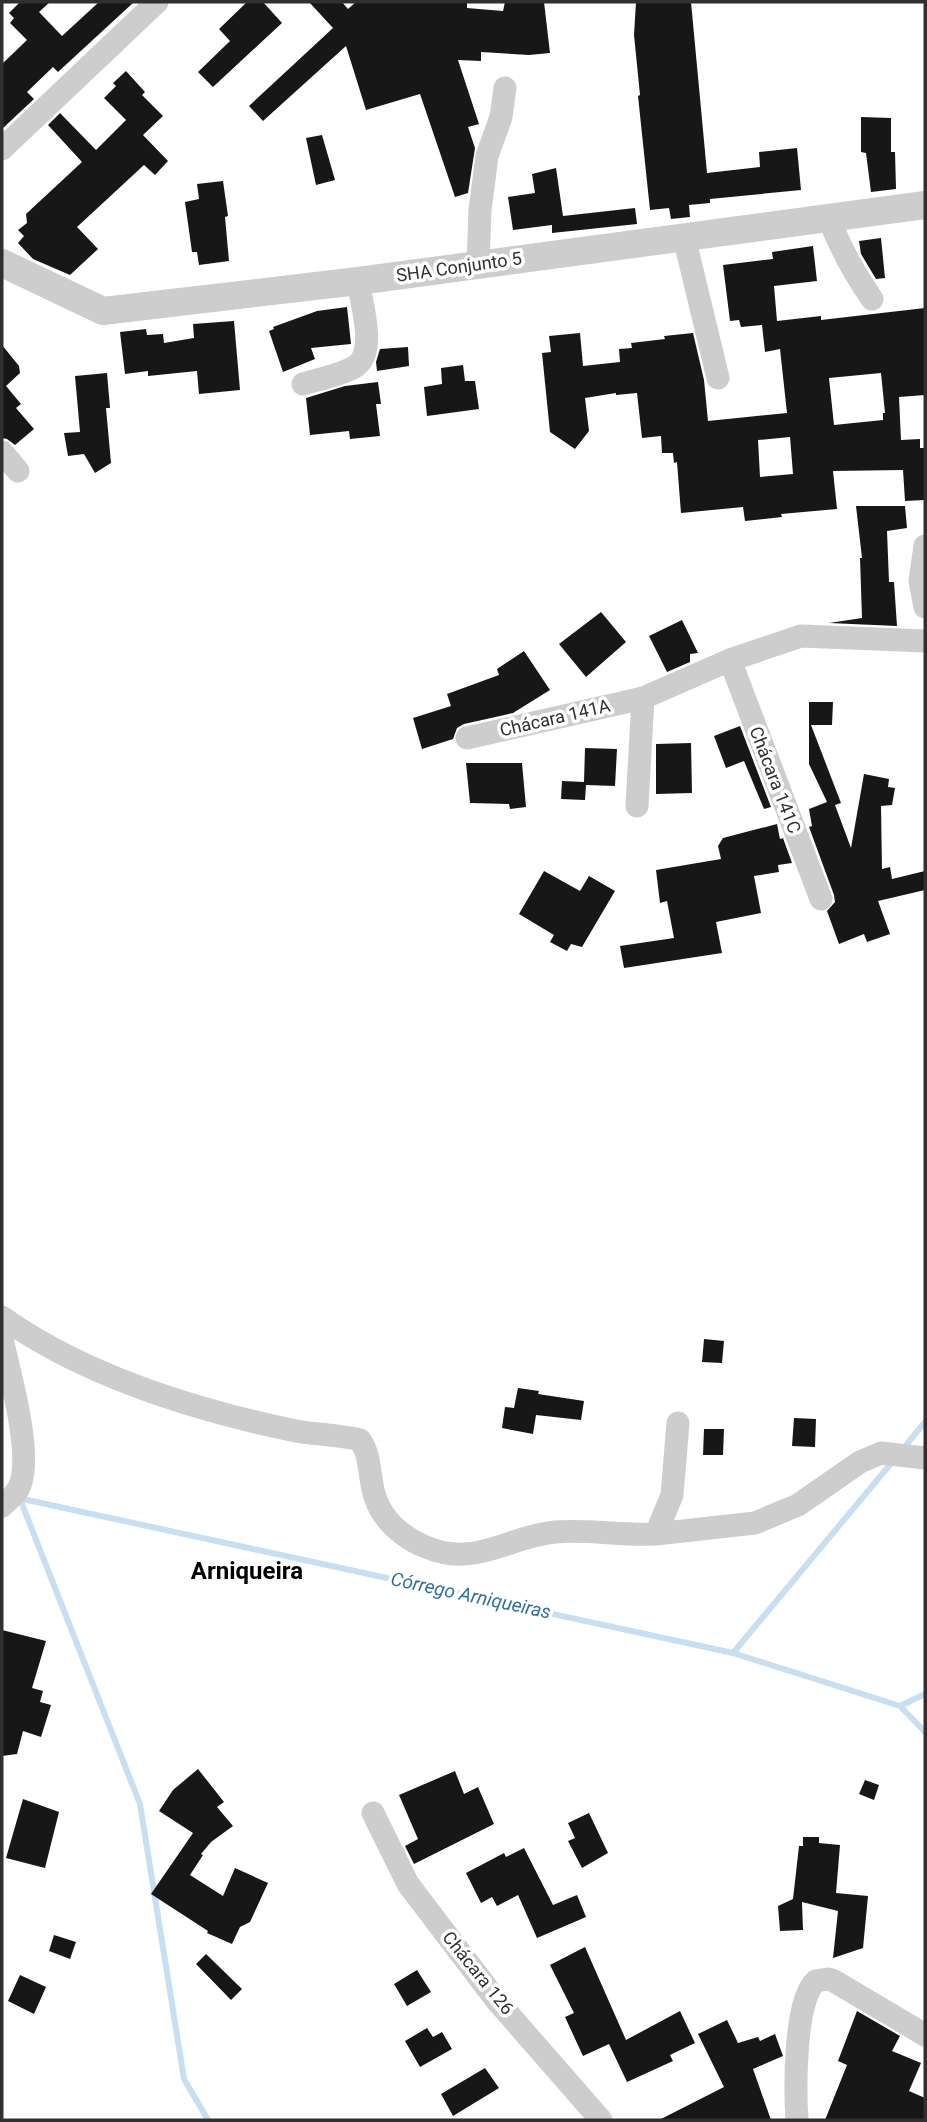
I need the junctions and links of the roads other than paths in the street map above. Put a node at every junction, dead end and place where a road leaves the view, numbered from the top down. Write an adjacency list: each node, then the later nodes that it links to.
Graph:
1 (157, 2): 3 (street)
2 (505, 88): 8 (street)
3 (2, 149)
4 (925, 205): 5 (street, SHA Conjunto 5)
5 (829, 218): 6 (street, SHA Conjunto 5); 10 (street)
6 (684, 237): 8 (street, SHA Conjunto 5); 11 (street)
7 (2, 263): 9 (street, SHA Conjunto 5)
8 (478, 265): 9 (street, SHA Conjunto 5)
9 (358, 281): 12 (street)
10 (872, 299)
11 (718, 378)
12 (303, 384)
13 (2, 452): 14 (street)
14 (18, 471)
15 (925, 547): 16 (street)
16 (925, 607)
17 (925, 642): 18 (street, Chácara 141A)
18 (730, 660): 19 (street, Chácara 141A); 22 (street, Chácara 141C)
19 (643, 698): 20 (street, Chácara 141A); 21 (street)
20 (467, 738)
21 (637, 806)
22 (821, 899)
23 (2, 1317): 28 (street)
24 (2, 1339): 27 (street)
25 (678, 1423): 28 (street)
26 (925, 1458): 28 (street)
27 (2, 1506)
28 (656, 1534)
29 (373, 1813): 31 (street, Chácara 126)
30 (925, 2035): 32 (street)
31 (601, 2120)
32 (797, 2120)

